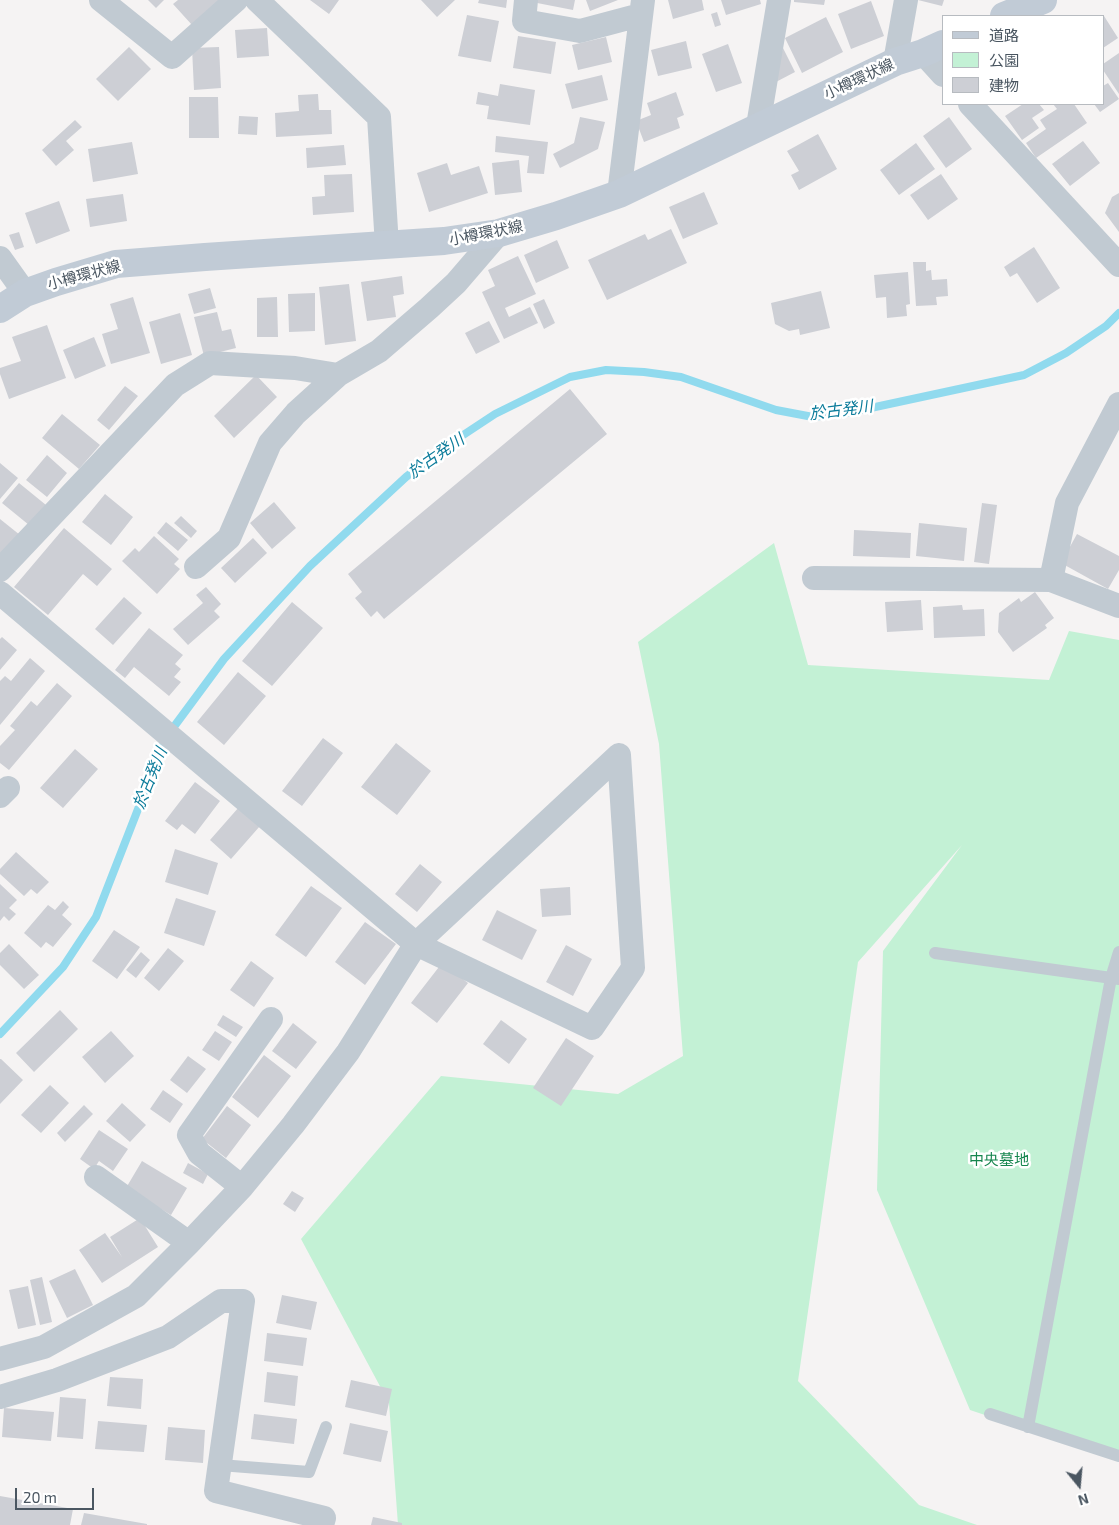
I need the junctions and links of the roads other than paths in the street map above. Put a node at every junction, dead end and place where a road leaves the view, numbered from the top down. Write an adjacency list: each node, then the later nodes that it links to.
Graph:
1 (101, 0): 2 (street)
2 (253, 0): 16 (street)
3 (526, 0): 7 (street)
4 (779, 0): 13 (street)
5 (906, 0): 10 (street)
6 (1042, 0): 8 (main road)
7 (642, 7): 14 (street)
8 (1006, 15)
9 (933, 48): 10 (main road, 小樽環状線); 11 (street)
10 (895, 62): 13 (main road, 小樽環状線)
11 (942, 72)
12 (971, 105): 18 (street)
13 (758, 126): 14 (main road, 小樽環状線)
14 (618, 194): 15 (main road, 小樽環状線)
15 (499, 232): 16 (main road, 小樽環状線); 21 (street)
16 (387, 246): 19 (main road, 小樽環状線)
17 (0, 258): 19 (street)
18 (1119, 265)
19 (25, 293): 20 (main road, 小樽環状線)
20 (0, 309)
21 (338, 375): 23 (street); 24 (street)
22 (1119, 404): 26 (street)
23 (196, 567)
24 (0, 570)
25 (814, 578): 26 (street)
26 (1051, 580): 28 (street)
27 (0, 593): 29 (street)
28 (1119, 606)
29 (416, 944): 29 (street); 35 (street)
30 (1119, 952): 32 (lane)
31 (935, 953): 32 (lane)
32 (1115, 979): 40 (lane)
33 (271, 1019): 35 (street)
34 (96, 1177): 36 (street)
35 (242, 1187): 36 (street)
36 (189, 1243): 37 (street)
37 (0, 1359)
38 (0, 1397): 43 (street)
39 (990, 1414): 40 (lane)
40 (1028, 1427): 42 (lane)
41 (326, 1428): 43 (lane)
42 (1119, 1456)
43 (220, 1465): 44 (street)
44 (322, 1525)

